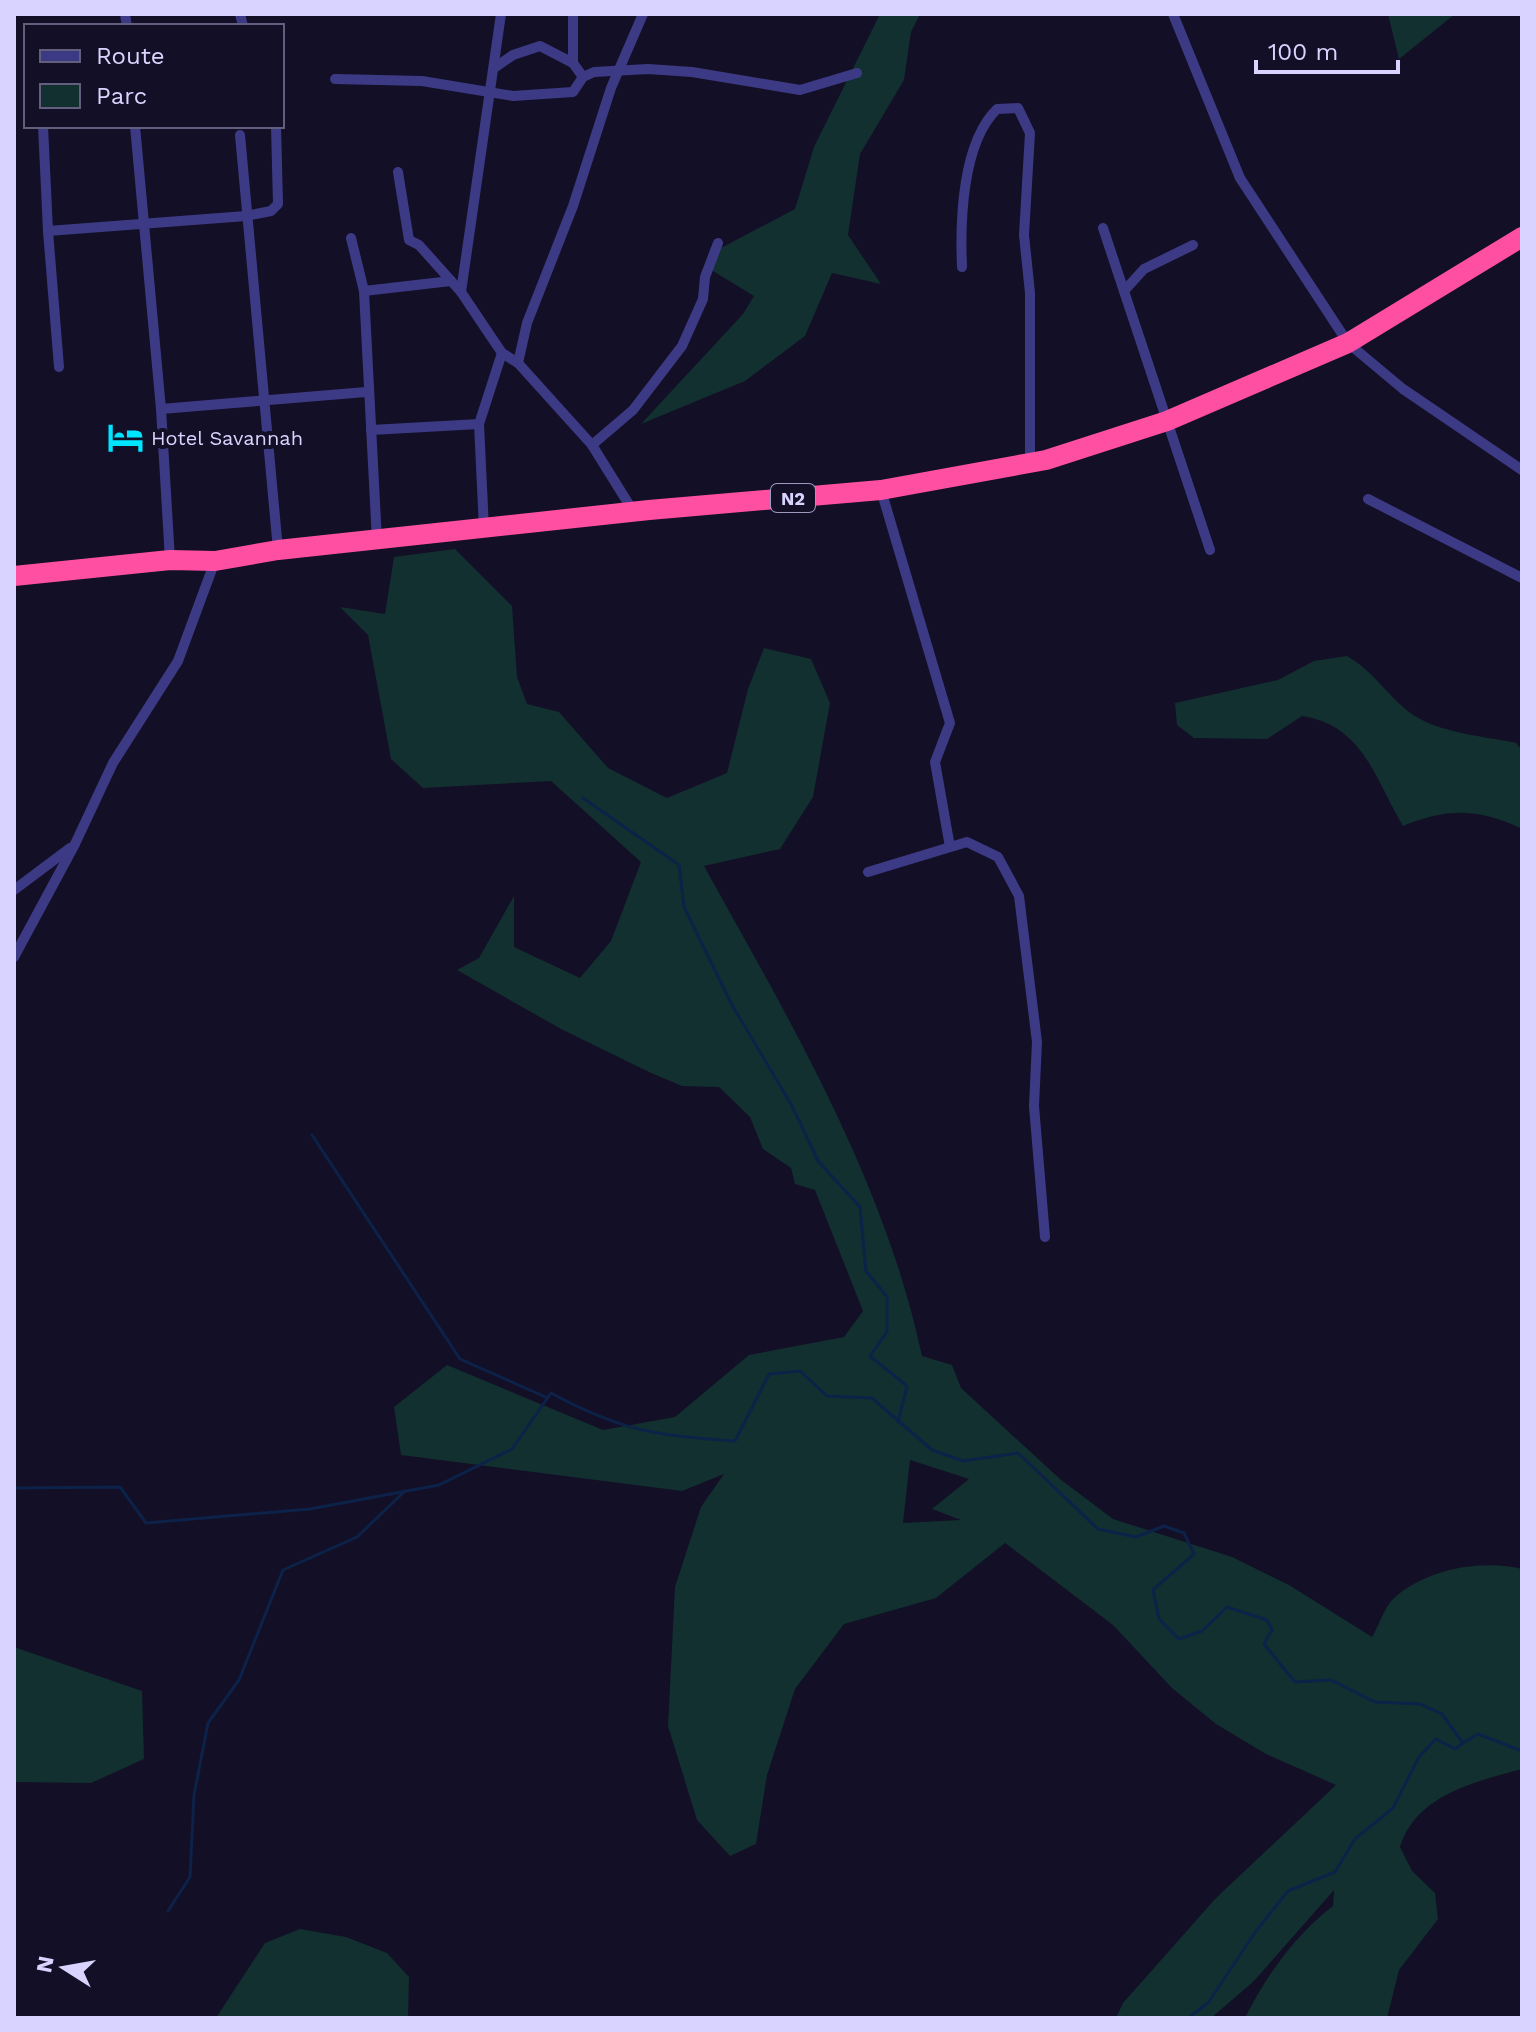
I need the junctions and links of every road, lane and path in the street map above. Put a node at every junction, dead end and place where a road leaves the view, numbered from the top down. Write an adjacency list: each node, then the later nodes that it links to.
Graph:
1 (501, 14): 6 (street)
2 (573, 14): 5 (street)
3 (643, 14): 7 (street)
4 (1173, 14): 30 (street)
5 (573, 63): 6 (street); 9 (street)
6 (494, 68): 11 (street)
7 (619, 71): 8 (street); 9 (street); 32 (street)
8 (857, 73)
9 (583, 77): 11 (street)
10 (335, 79): 11 (street)
11 (488, 94): 29 (street)
12 (43, 128): 20 (street)
13 (135, 128): 18 (street)
14 (276, 128): 17 (street)
15 (240, 135): 17 (street)
16 (398, 172): 26 (street)
17 (246, 216): 18 (street); 35 (street)
18 (143, 225): 20 (street); 36 (street)
19 (1103, 228): 28 (street)
20 (48, 231): 33 (street)
21 (1522, 237): 30 (highway, N2)
22 (351, 238): 27 (street)
23 (718, 243): 40 (street)
24 (1193, 245): 28 (street)
25 (962, 267): 41 (street)
26 (451, 281): 27 (street); 29 (street)
27 (364, 291): 34 (street)
28 (1124, 291): 37 (street)
29 (461, 292): 31 (street)
30 (1348, 343): 37 (highway, N2); 42 (street)
31 (502, 353): 32 (street); 38 (street)
32 (518, 363): 40 (street)
33 (59, 367)
34 (366, 392): 35 (street); 39 (street)
35 (262, 400): 36 (street); 48 (street)
36 (161, 409): 50 (street)
37 (1167, 421): 41 (highway, N2); 49 (street)
38 (479, 424): 39 (street); 46 (street)
39 (371, 430): 47 (street)
40 (592, 445): 45 (street)
41 (1030, 463): 43 (highway, N2)
42 (1522, 470)
43 (881, 490): 45 (highway, N2); 55 (street)
44 (1368, 499): 53 (street)
45 (634, 513): 46 (highway, N2)
46 (484, 529): 47 (highway, N2)
47 (377, 541): 48 (highway, N2)
48 (278, 550): 51 (highway, N2)
49 (1210, 550)
50 (170, 560): 51 (highway, N2); 52 (highway, N2)
51 (215, 561): 54 (street)
52 (14, 576)
53 (1522, 578)
54 (75, 844): 57 (street); 58 (street)
55 (950, 847): 56 (street); 59 (street)
56 (868, 872)
57 (14, 890)
58 (14, 957)
59 (1045, 1237)

